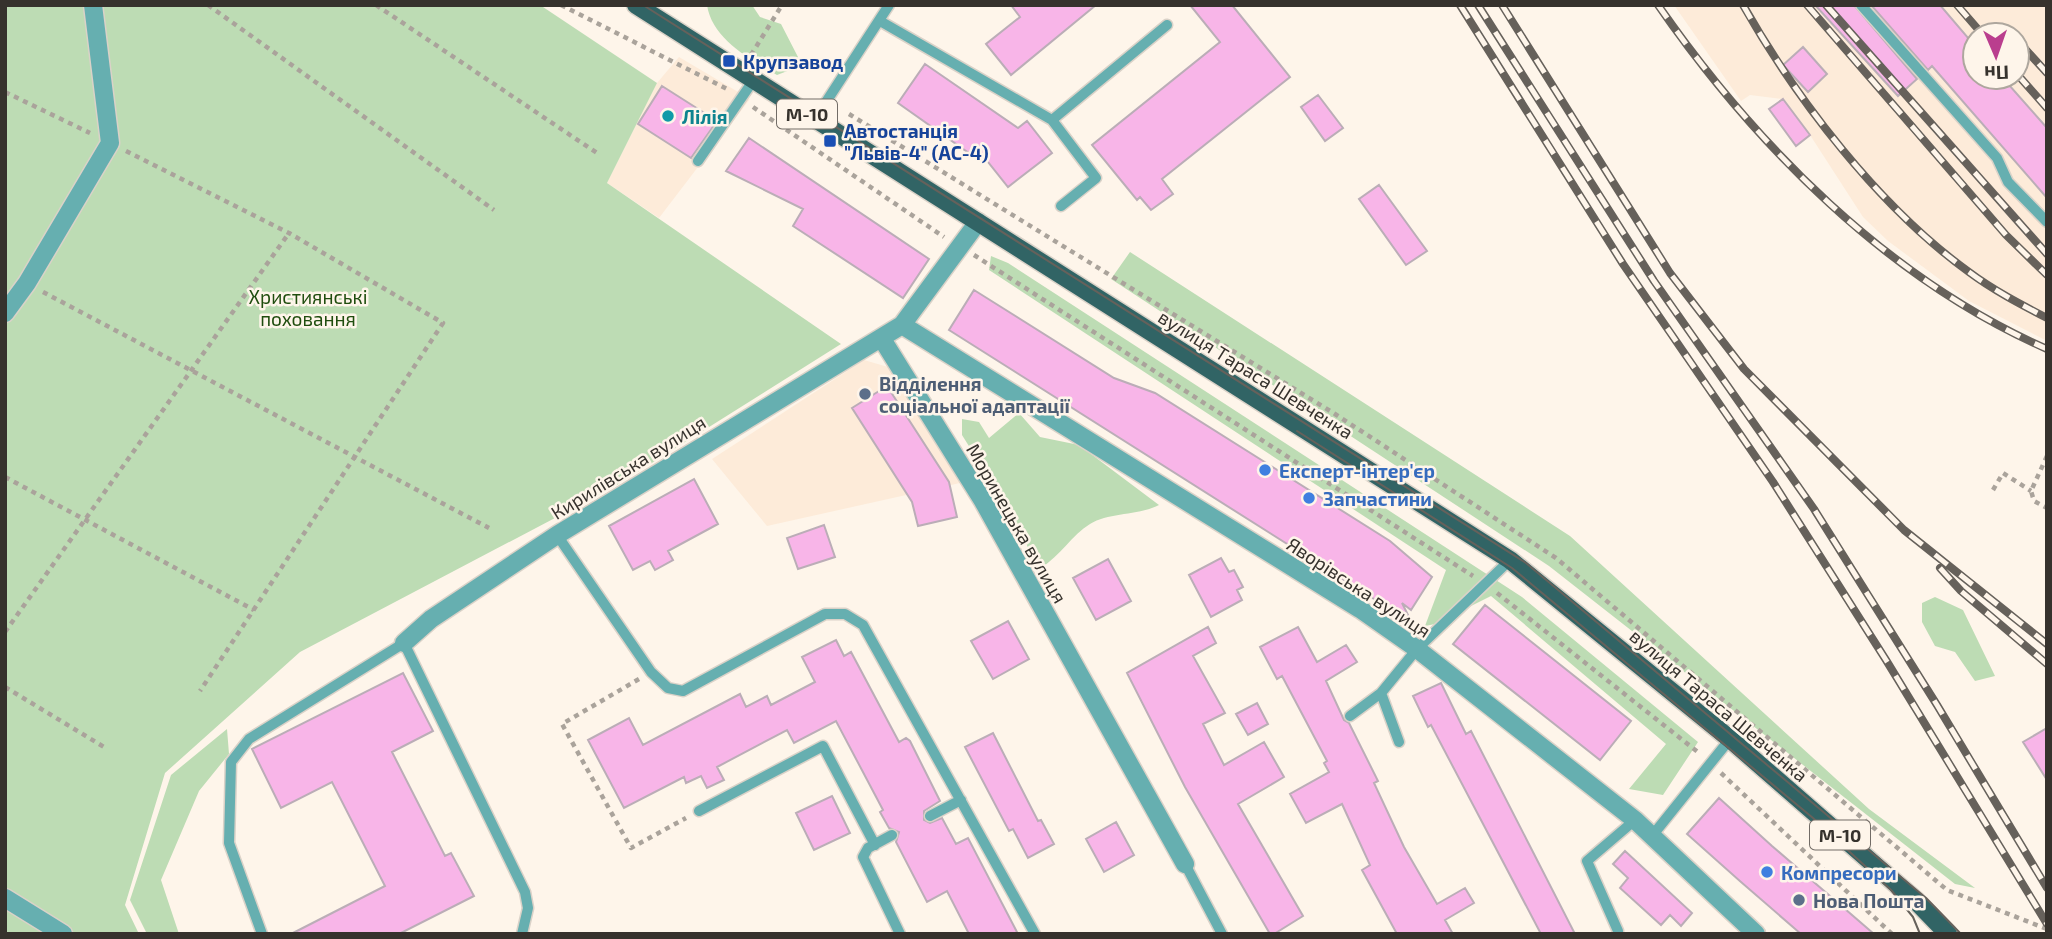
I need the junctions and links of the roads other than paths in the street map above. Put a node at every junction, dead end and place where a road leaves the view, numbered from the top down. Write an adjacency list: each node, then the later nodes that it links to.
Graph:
1 (93, 5): 14 (street)
2 (636, 5): 7 (main road, вулиця Тараса Шевченка / М-10)
3 (889, 5): 5 (lane)
4 (1861, 5): 13 (lane)
5 (880, 21): 8 (lane); 9 (lane)
6 (1167, 25): 9 (lane)
7 (749, 73): 8 (main road, вулиця Тараса Шевченка / М-10); 10 (lane)
8 (815, 119): 12 (main road, вулиця Тараса Шевченка / М-10)
9 (1052, 120): 11 (lane)
10 (698, 161)
11 (1061, 206)
12 (978, 222): 15 (street); 18 (main road, вулиця Тараса Шевченка / М-10)
13 (2047, 222)
14 (5, 313)
15 (902, 326): 16 (street); 20 (street, Яворівська вулиця)
16 (882, 339): 17 (street, Кирилівська вулиця); 32 (street, Моринецька вулиця)
17 (557, 535): 19 (street, Кирилівська вулиця); 25 (lane)
18 (1510, 560): 20 (lane); 23 (main road, вулиця Тараса Шевченка / М-10)
19 (404, 643): 36 (lane); 37 (lane)
20 (1417, 649): 21 (lane); 28 (street, Яворівська вулиця)
21 (1381, 693): 22 (lane); 24 (lane)
22 (1350, 716)
23 (1730, 739): 30 (lane); 42 (main road, вулиця Тараса Шевченка / М-10)
24 (1399, 742)
25 (961, 800): 27 (lane); 39 (lane)
26 (699, 811): 31 (lane)
27 (930, 816)
28 (1635, 820): 30 (street, Яворівська вулиця); 34 (lane)
29 (892, 835): 31 (lane)
30 (1652, 836): 41 (street, Яворівська вулиця)
31 (875, 845): 38 (lane)
32 (1185, 864): 40 (lane)
33 (5, 898): 35 (street)
34 (1618, 931)
35 (63, 934)
36 (262, 934)
37 (522, 934)
38 (900, 934)
39 (1035, 934)
40 (1222, 934)
41 (1756, 934)
42 (1948, 934)

